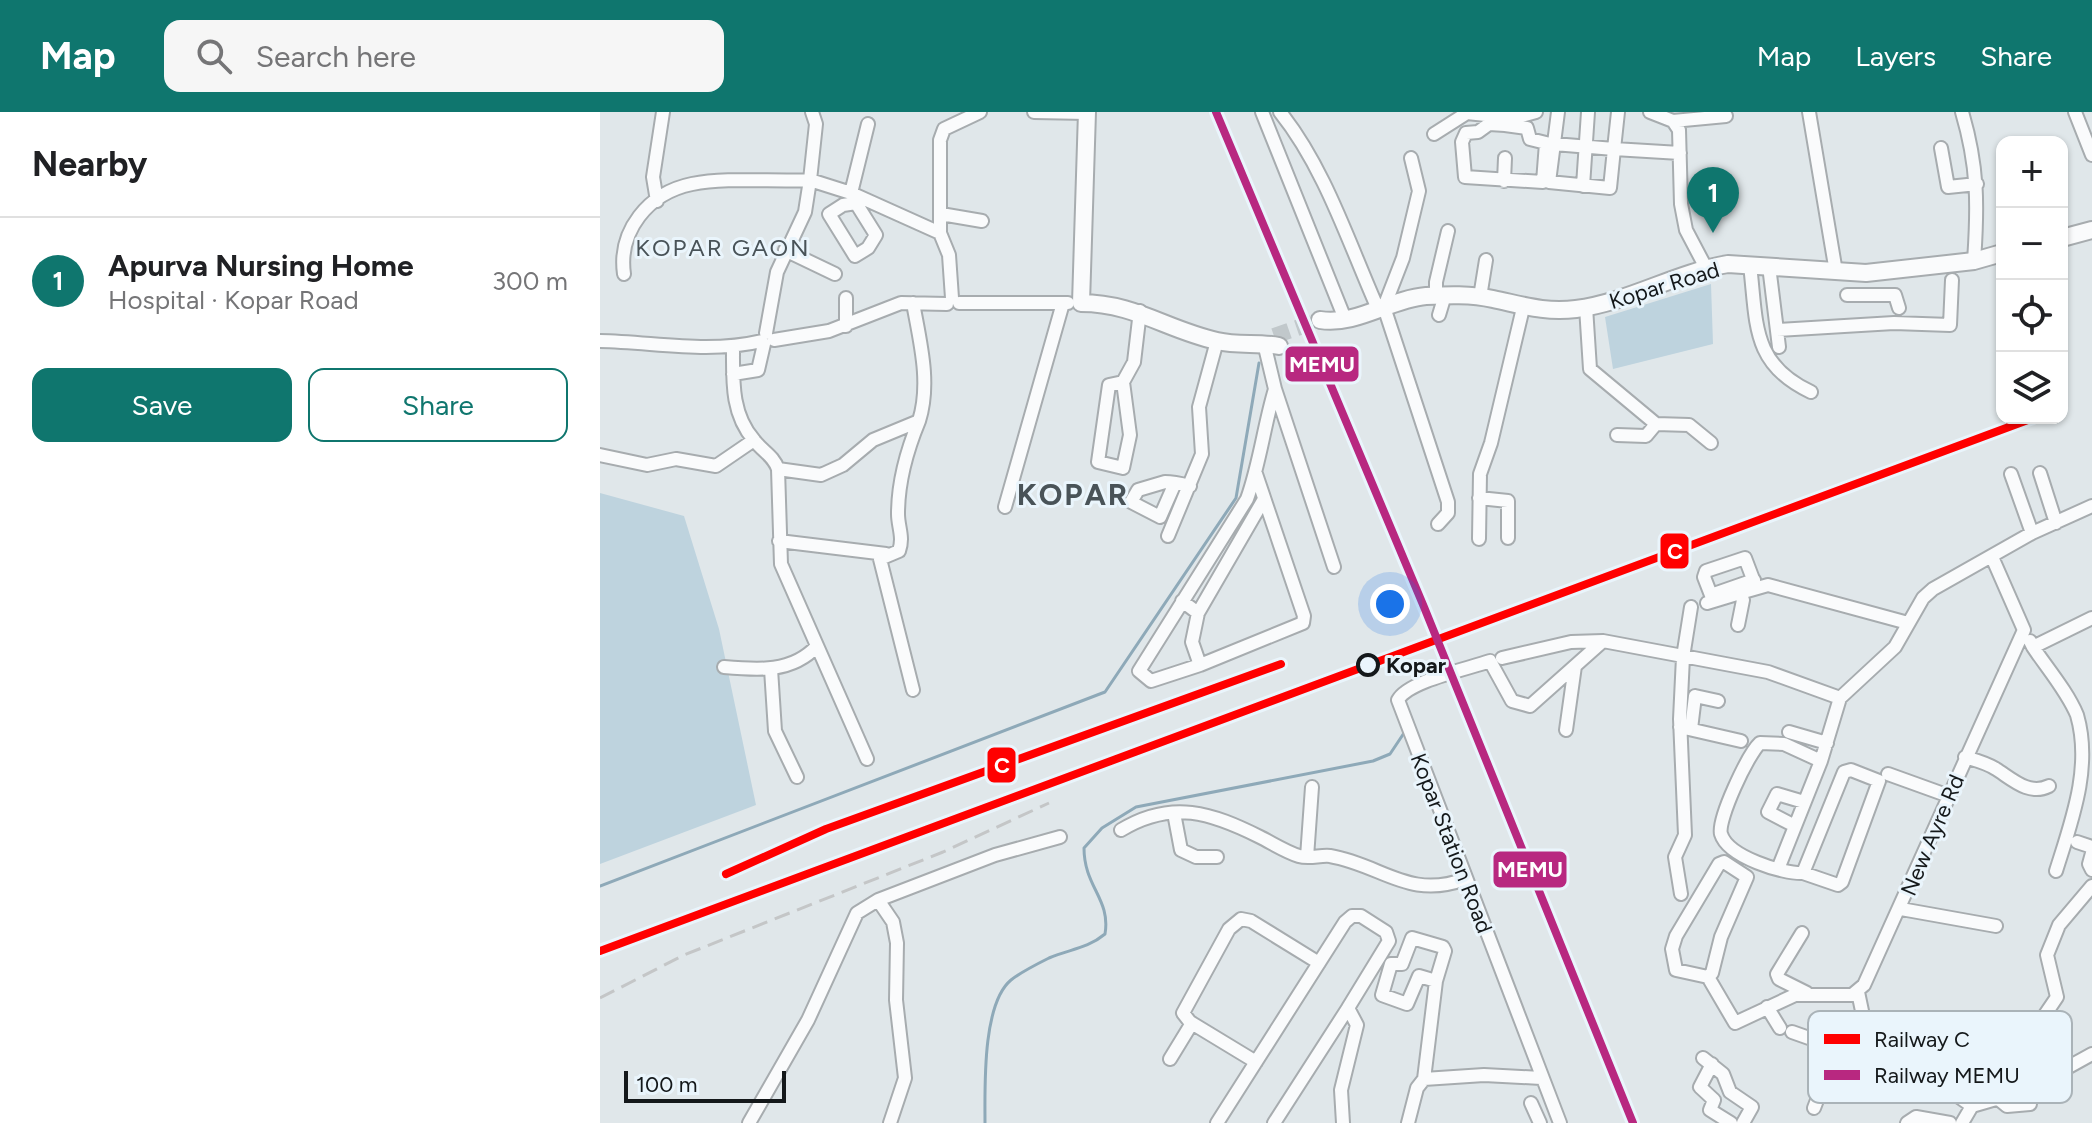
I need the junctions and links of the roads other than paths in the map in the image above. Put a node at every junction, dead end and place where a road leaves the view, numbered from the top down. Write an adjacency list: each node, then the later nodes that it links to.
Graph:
1 (663, 112): 34 (street)
2 (812, 112): 29 (street)
3 (980, 112): 36 (street)
4 (1034, 112): 5 (street)
5 (1087, 112): 63 (street)
6 (1262, 112): 70 (street)
7 (1280, 112): 65 (street)
8 (1536, 112): 17 (street)
9 (1558, 112): 21 (street)
10 (1588, 112): 22 (street)
11 (1618, 112): 24 (street)
12 (1650, 112): 18 (street)
13 (1809, 112): 50 (street)
14 (1962, 112): 31 (street)
15 (2075, 112): 26 (street)
16 (1726, 116): 18 (street)
17 (1505, 121): 20 (street); 30 (street); 30 (street)
18 (1673, 121): 25 (street)
19 (868, 124): 33 (street)
20 (1434, 134)
21 (1554, 144): 22 (street); 32 (street)
22 (1586, 147): 24 (street); 32 (street)
23 (1941, 148): 31 (street)
24 (1614, 149): 25 (street); 32 (street)
25 (1680, 153): 49 (street)
26 (2092, 155)
27 (1411, 158): 65 (street)
28 (1505, 158): 30 (street)
29 (810, 180): 33 (street); 34 (street); 43 (street)
30 (1504, 181)
31 (1977, 184): 46 (street)
32 (1583, 186)
33 (851, 193): 35 (street)
34 (657, 201): 52 (street)
35 (873, 203): 37 (street); 41 (street)
36 (941, 214): 38 (street); 41 (street)
37 (866, 217)
38 (982, 221)
39 (2092, 230): 42 (street)
40 (1448, 231): 57 (street)
41 (940, 233): 60 (street)
42 (2068, 236)
43 (785, 250): 53 (street); 73 (street)
44 (1996, 255): 46 (street, Kopar Road)
45 (1486, 260): 58 (street)
46 (1974, 261): 51 (street, Kopar Road)
47 (1750, 265): 48 (street, Kopar Road); 49 (street, Kopar Road); 82 (street)
48 (1769, 266): 50 (street, Kopar Road); 72 (street)
49 (1706, 268): 64 (street, Kopar Road)
50 (1836, 272): 51 (street, Kopar Road)
51 (1866, 273): 56 (street)
52 (624, 274)
53 (835, 274)
54 (1952, 280): 72 (street)
55 (1847, 295): 56 (street)
56 (1868, 295): 67 (street)
57 (1441, 296): 58 (street, Kopar Road); 65 (street, Kopar Road); 69 (street)
58 (1480, 297): 66 (street, Kopar Road)
59 (846, 298): 71 (street)
60 (953, 302): 61 (street); 62 (street)
61 (913, 303): 71 (street); 83 (street)
62 (1063, 303): 63 (street); 97 (street)
63 (1081, 303): 68 (street)
64 (1586, 307): 66 (street, Kopar Road); 84 (street)
65 (1381, 308): 70 (street, Kopar Road); 102 (street)
66 (1523, 308): 95 (street)
67 (1899, 308)
68 (1140, 311): 75 (street); 80 (street)
69 (1439, 315)
70 (1329, 322)
71 (846, 326): 73 (street)
72 (1777, 330): 77 (street)
73 (766, 339): 78 (street); 79 (street)
74 (600, 341): 78 (street)
75 (1217, 341): 76 (street); 94 (street)
76 (1273, 342): 81 (street)
77 (1779, 347)
78 (733, 348): 79 (street)
79 (733, 374): 86 (street)
80 (1123, 382): 80 (street)
81 (1275, 389): 91 (street); 110 (street)
82 (1811, 392)
83 (919, 421): 89 (street); 108 (street)
84 (1656, 424): 85 (street); 87 (street)
85 (1617, 435)
86 (754, 440): 88 (street); 89 (street)
87 (1711, 443)
88 (600, 455)
89 (778, 469): 107 (street)
90 (2040, 473): 101 (street)
91 (1256, 474): 96 (street); 112 (street)
92 (2011, 474): 103 (street)
93 (1175, 483): 94 (street); 99 (street); 99 (street)
94 (1190, 486): 100 (street)
95 (1479, 498): 105 (street); 106 (street)
96 (1264, 499): 115 (street); 125 (street)
97 (1005, 507)
98 (2092, 507): 101 (street)
99 (1163, 513): 100 (street)
100 (1176, 519): 104 (street)
101 (2056, 523): 103 (street)
102 (1438, 524)
103 (2032, 533): 109 (street)
104 (1168, 536)
105 (1508, 538)
106 (1479, 539)
107 (779, 541): 108 (street); 121 (street)
108 (886, 554): 129 (street)
109 (1992, 557): 117 (street); 119 (street)
110 (1334, 567)
111 (1740, 593): 113 (street); 117 (street); 118 (street)
112 (1182, 601): 115 (street); 125 (street)
113 (1707, 603)
114 (1691, 607): 123 (street)
115 (1198, 613): 125 (street)
116 (2092, 618): 122 (street)
117 (1908, 623): 130 (street)
118 (1738, 625)
119 (2024, 630): 122 (street); 137 (street, New Ayre Rd)
120 (1603, 641): 123 (street); 124 (street); 126 (street)
121 (817, 646): 128 (street); 138 (street)
122 (2033, 647): 155 (street)
123 (1683, 657): 130 (street); 132 (street)
124 (1502, 658)
125 (1200, 665)
126 (1575, 666): 133 (street); 157 (street, Kopar Station Road)
127 (724, 667): 128 (street)
128 (771, 669): 141 (street)
129 (913, 690)
130 (1840, 698): 136 (street)
131 (1718, 701): 132 (street)
132 (1686, 728): 135 (street); 159 (street)
133 (1566, 730)
134 (1789, 732): 136 (street)
135 (1741, 741)
136 (1827, 743): 139 (street)
137 (1965, 757): 142 (street); 144 (street, New Ayre Rd)
138 (867, 759)
139 (1821, 761): 145 (street); 154 (street)
140 (1888, 774): 144 (street)
141 (797, 777)
142 (2049, 786)
143 (1312, 787): 153 (street)
144 (1949, 796): 161 (street, New Ayre Rd)
145 (1804, 802): 147 (street); 147 (street)
146 (1174, 813): 148 (street); 152 (street); 153 (street)
147 (1795, 826): 154 (street)
148 (1121, 830)
149 (1060, 837): 160 (street)
150 (2077, 842): 151 (street)
151 (2092, 847)
152 (1217, 857)
153 (1307, 857): 157 (street)
154 (1778, 869): 156 (street)
155 (2056, 871)
156 (1803, 873): 156 (street)
157 (1465, 879): 181 (street, Kopar Station Road)
158 (2092, 886): 174 (street)
159 (1681, 894)
160 (878, 900): 191 (street); 192 (street)
161 (1901, 909): 162 (street); 168 (street, New Ayre Rd)
162 (1996, 926)
163 (1802, 933): 169 (street)
164 (1319, 963): 172 (street); 175 (street); 179 (street)
165 (1708, 977): 165 (street); 171 (street)
166 (1436, 981): 167 (street); 167 (street); 170 (street)
167 (1416, 983): 170 (street)
168 (1858, 992): 169 (street); 173 (street)
169 (1808, 994): 171 (street)
170 (1433, 998): 182 (street)
171 (1767, 1007): 176 (street)
172 (1348, 1008): 194 (street); 195 (street)
173 (1862, 1011)
174 (2048, 1011)
175 (1192, 1023): 178 (street); 179 (street)
176 (1808, 1036)
177 (2092, 1054): 180 (street)
178 (1170, 1059)
179 (1256, 1062): 193 (street)
180 (2072, 1065)
181 (1541, 1078): 182 (street); 198 (street, Kopar Station Road)
182 (1424, 1079): 196 (street)
183 (1531, 1103): 197 (street)
184 (1816, 1103): 190 (street)
185 (1968, 1103): 189 (street)
186 (1980, 1103): 189 (street)
187 (2006, 1103): 188 (street)
188 (2030, 1104)
189 (1972, 1106): 203 (street)
190 (1814, 1108)
191 (749, 1123)
192 (890, 1123)
193 (1217, 1123)
194 (1274, 1123)
195 (1343, 1123)
196 (1408, 1123)
197 (1540, 1123)
198 (1560, 1123)
199 (1731, 1123): 200 (street)
200 (1743, 1123)
201 (1907, 1123): 202 (street)
202 (1950, 1123)
203 (1962, 1123)

